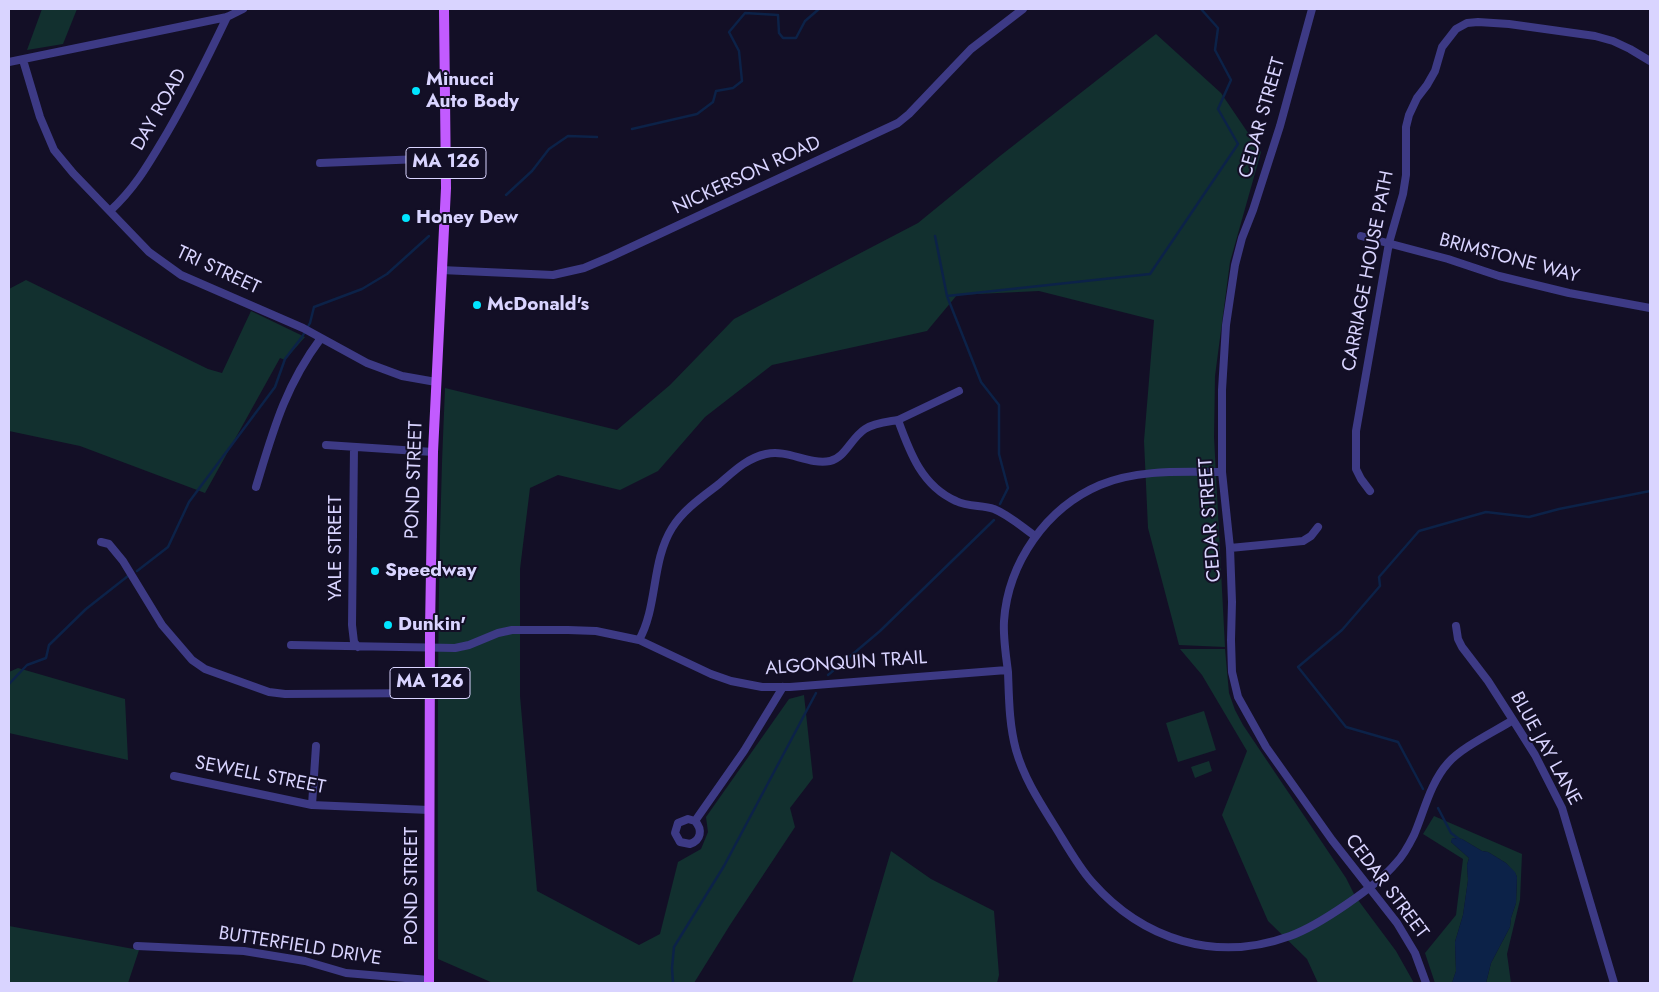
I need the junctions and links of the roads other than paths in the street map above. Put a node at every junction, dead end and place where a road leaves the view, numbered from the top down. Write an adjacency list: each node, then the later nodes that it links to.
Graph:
1 (243, 9): 5 (street)
2 (444, 9): 9 (main road, POND STREET / MA 126)
3 (1023, 9): 14 (street, NICKERSON ROAD)
4 (1312, 9): 24 (street, CEDAR STREET)
5 (227, 17): 6 (street); 11 (street, DAY ROAD)
6 (23, 60): 8 (street); 11 (street, TRI STREET)
7 (1650, 61): 13 (street, CARRIAGE HOUSE PATH)
8 (9, 62)
9 (446, 158): 10 (street); 14 (main road, POND STREET / MA 126)
10 (320, 162)
11 (110, 210): 17 (street, TRI STREET)
12 (1361, 236): 13 (street, BRIMSTONE WAY)
13 (1389, 243): 16 (street, BRIMSTONE WAY); 26 (street, CARRIAGE HOUSE PATH)
14 (442, 270): 18 (main road, POND STREET / MA 126)
15 (1650, 298): 16 (street)
16 (1649, 308)
17 (321, 338): 18 (street, TRI STREET); 25 (street)
18 (436, 382): 23 (main road, POND STREET / MA 126)
19 (959, 391): 20 (street)
20 (898, 420): 28 (street); 32 (street)
21 (326, 445): 22 (street)
22 (354, 447): 23 (street); 34 (street, YALE STREET)
23 (433, 452): 35 (main road, POND STREET / MA 126)
24 (1222, 472): 28 (street); 30 (street, CEDAR STREET)
25 (256, 487)
26 (1370, 491)
27 (1318, 527): 30 (street)
28 (1036, 536): 36 (street)
29 (100, 542): 38 (street)
30 (1230, 548): 45 (street, CEDAR STREET)
31 (1456, 626): 39 (street, BLUE JAY LANE)
32 (639, 640): 35 (street, ALGONQUIN TRAIL); 37 (street, ALGONQUIN TRAIL)
33 (290, 645): 34 (street, ALGONQUIN TRAIL)
34 (358, 647): 35 (street, ALGONQUIN TRAIL)
35 (430, 648): 38 (main road, POND STREET / MA 126)
36 (1008, 670): 37 (street, ALGONQUIN TRAIL); 45 (street)
37 (783, 687): 44 (street)
38 (430, 693): 43 (main road, POND STREET / MA 126)
39 (1513, 720): 45 (street); 49 (street, BLUE JAY LANE)
40 (316, 746): 42 (street)
41 (174, 776): 42 (street, SEWELL STREET)
42 (312, 805): 43 (street, SEWELL STREET)
43 (429, 810): 47 (main road, POND STREET / MA 126)
44 (695, 821)
45 (1368, 888): 48 (street, CEDAR STREET)
46 (137, 946): 47 (street, BUTTERFIELD DRIVE)
47 (429, 982)
48 (1426, 983)
49 (1614, 983)

